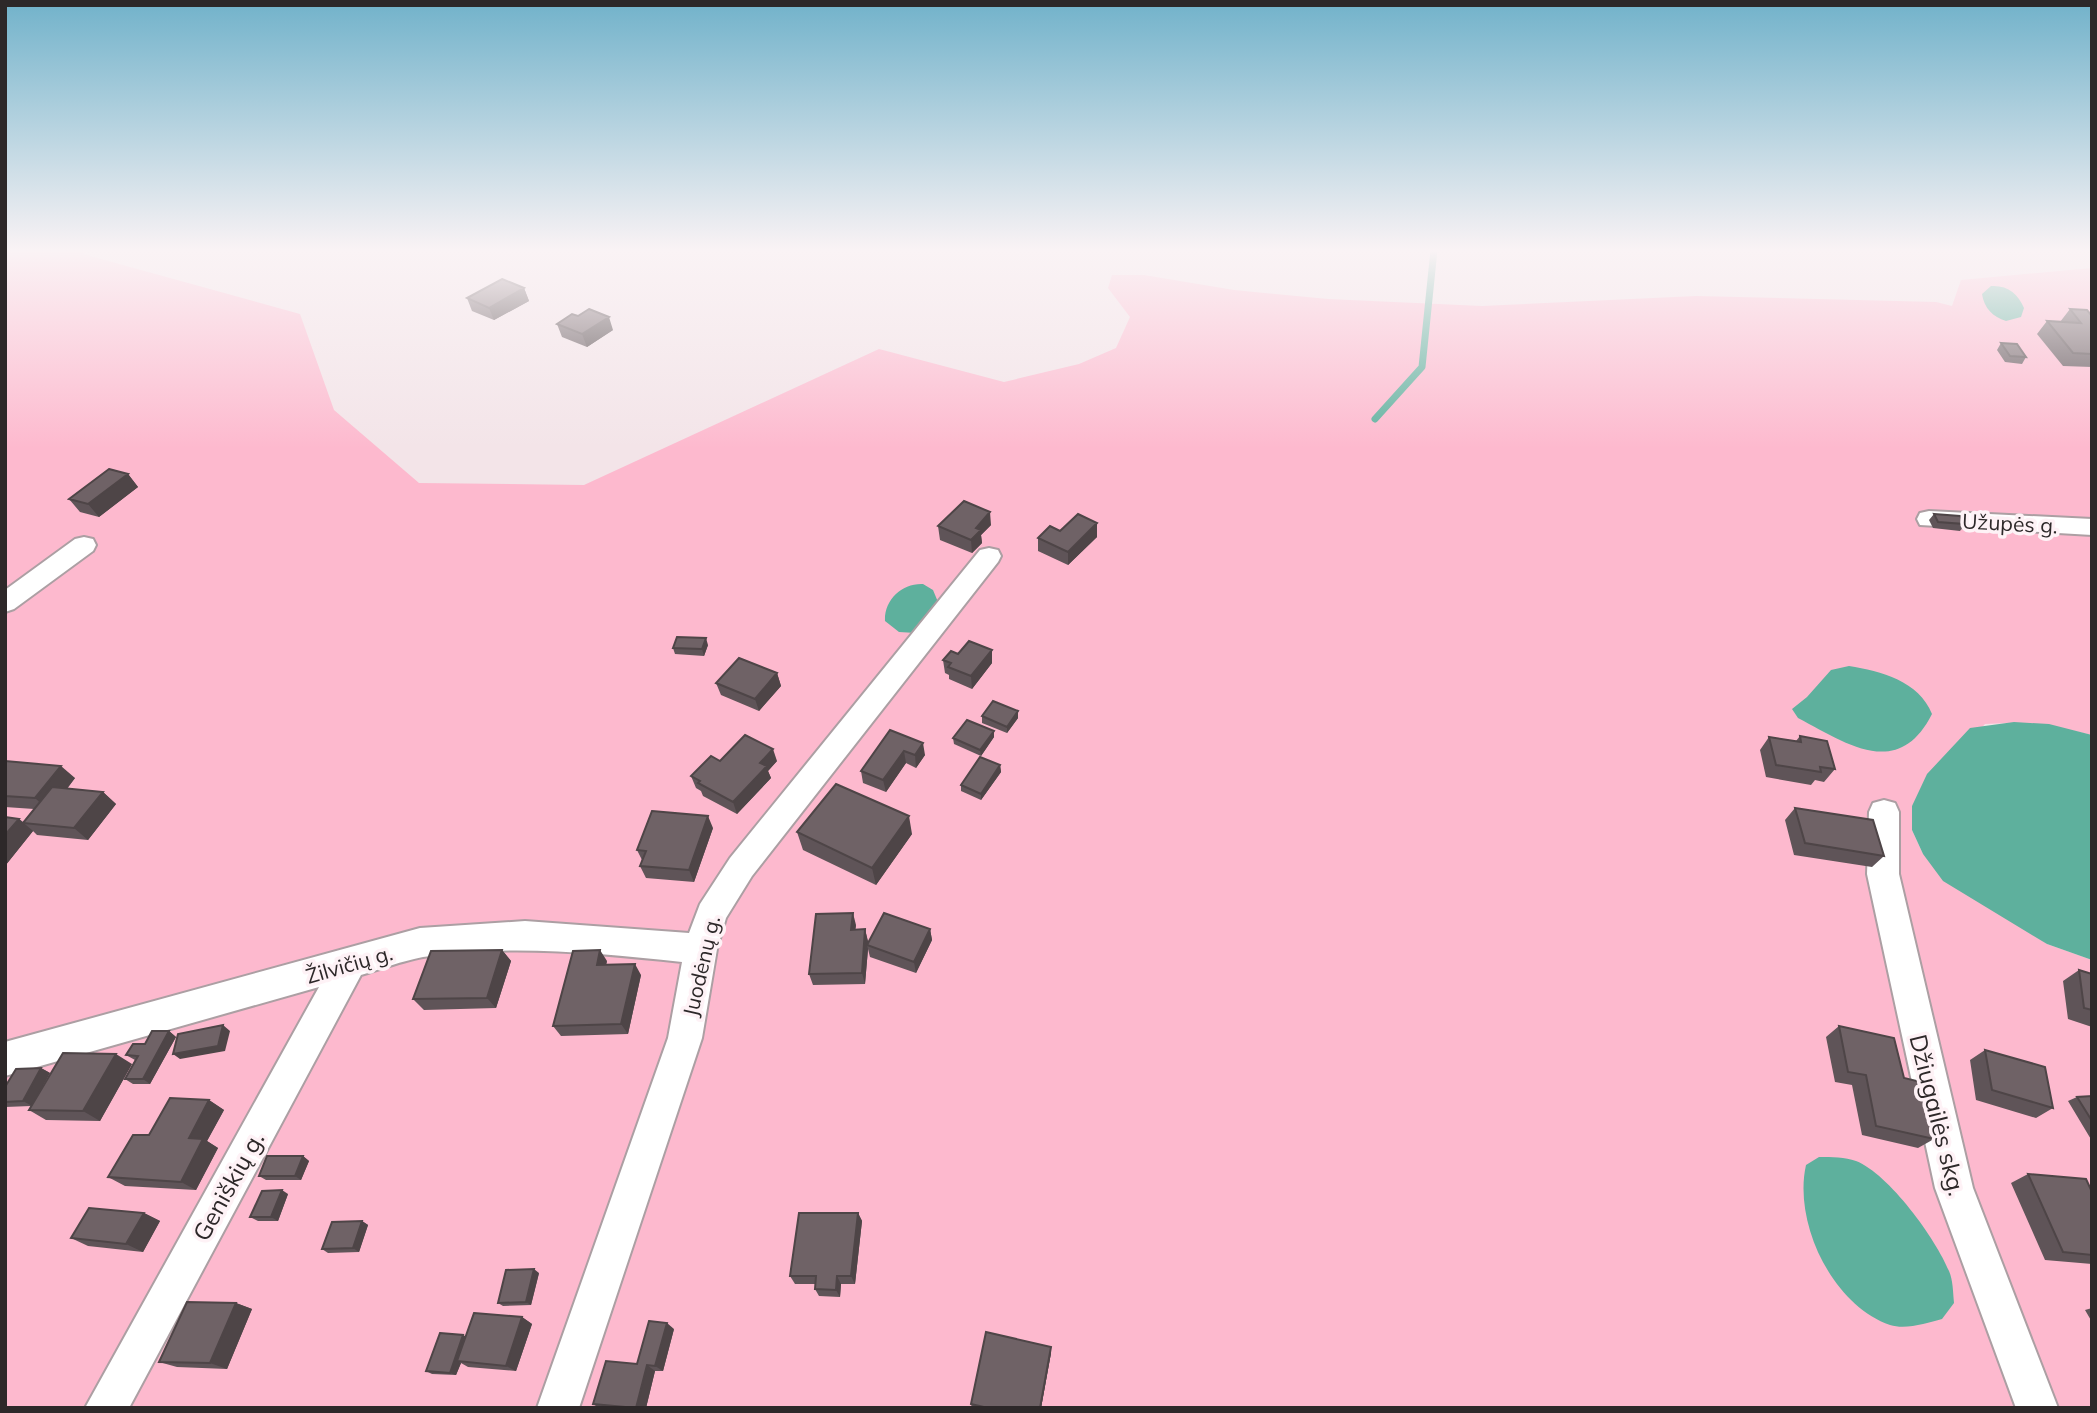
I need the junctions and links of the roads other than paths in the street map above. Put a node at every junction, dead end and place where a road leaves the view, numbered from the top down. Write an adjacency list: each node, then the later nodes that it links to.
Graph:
1 (1929, 519): 2 (street, Užupės g.)
2 (2092, 527)
3 (84, 545): 5 (street)
4 (989, 556): 7 (street, Juodėnų g.)
5 (5, 603)
6 (1884, 812): 12 (street, Džiugailės skg.)
7 (701, 948): 8 (street, Žilvičių g.); 11 (street, Juodėnų g.)
8 (349, 964): 9 (street, Žilvičių g.); 10 (street, Geniškių g.)
9 (5, 1059)
10 (106, 1408)
11 (558, 1408)
12 (2037, 1408)

